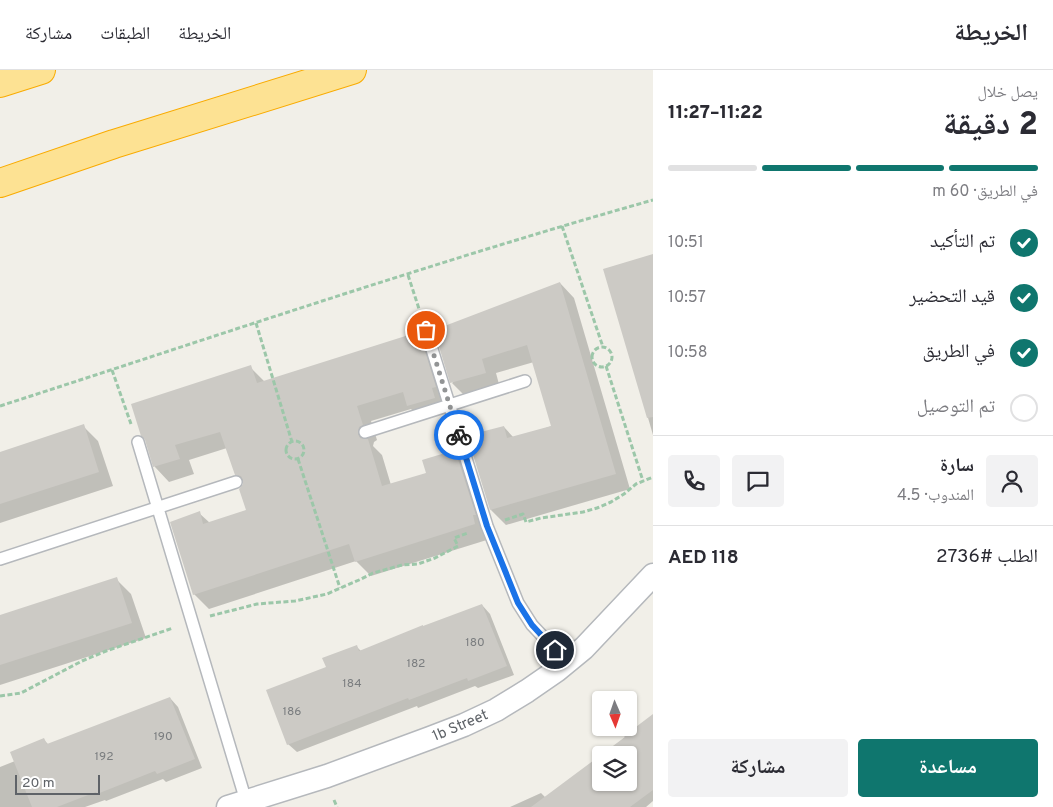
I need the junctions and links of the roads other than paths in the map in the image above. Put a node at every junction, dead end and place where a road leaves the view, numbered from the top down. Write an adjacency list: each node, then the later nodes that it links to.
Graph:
1 (41, 70): 3 (highway)
2 (352, 70): 4 (highway)
3 (0, 83)
4 (0, 183)
5 (426, 330): 7 (lane)
6 (525, 381): 7 (lane)
7 (449, 405): 8 (lane); 14 (lane)
8 (366, 432)
9 (138, 442): 11 (lane)
10 (236, 482): 11 (lane)
11 (158, 507): 12 (lane); 15 (lane)
12 (0, 559)
13 (653, 575): 14 (street, 1b Street)
14 (567, 662): 15 (street, 1b Street)
15 (237, 804)

